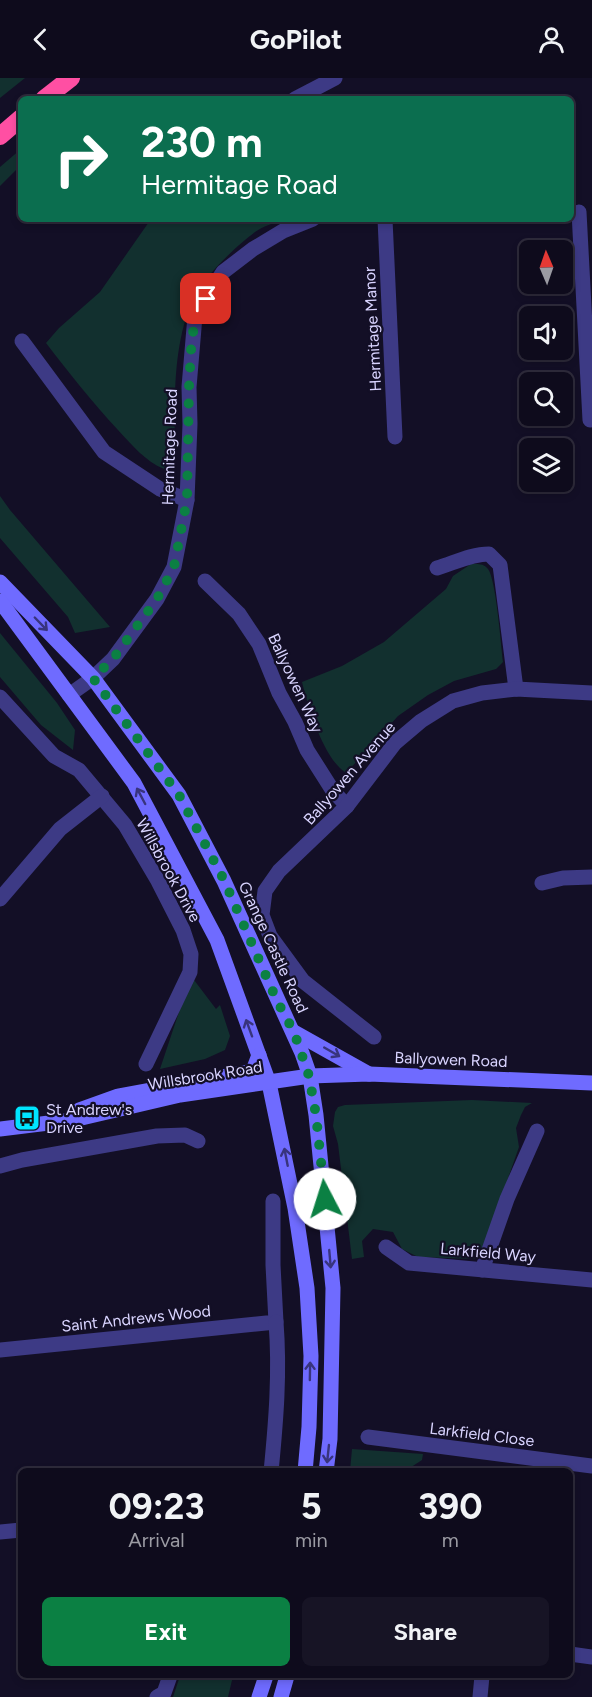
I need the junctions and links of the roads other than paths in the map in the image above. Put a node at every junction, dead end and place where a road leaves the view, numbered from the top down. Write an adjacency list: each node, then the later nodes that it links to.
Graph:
1 (71, 78): 4 (highway)
2 (335, 78): 3 (street)
3 (320, 94)
4 (48, 96)
5 (18, 121): 6 (highway)
6 (0, 136)
7 (581, 211): 11 (street)
8 (306, 222): 13 (street, Hermitage Road)
9 (386, 222): 12 (street, Hermitage Manor)
10 (22, 341): 13 (street)
11 (590, 420)
12 (395, 437)
13 (187, 500): 18 (street, Hermitage Road)
14 (437, 568): 19 (street)
15 (0, 582): 18 (main road, Grange Castle Road, one-way to 18)
16 (205, 582): 24 (street, Ballyowen Way)
17 (0, 601): 21 (main road)
18 (93, 678): 21 (street, Hermitage Road); 28 (main road, Grange Castle Road)
19 (516, 689): 20 (street, Ballyowen Avenue); 24 (street, Ballyowen Avenue)
20 (592, 693)
21 (69, 695): 30 (main road, one-way to 21)
22 (0, 697): 23 (street, Willsbrook Drive)
23 (102, 796): 27 (street); 31 (street, Willsbrook Drive)
24 (347, 806): 29 (street, Ballyowen Avenue)
25 (592, 877): 26 (street)
26 (542, 883)
27 (0, 899)
28 (294, 1032): 32 (main road, one-way to 32); 33 (main road, Grange Castle Road)
29 (374, 1036)
30 (260, 1055): 34 (main road); 36 (main road)
31 (146, 1064)
32 (369, 1074): 33 (main road, Ballyowen Road); 35 (main road, Ballyowen Road)
33 (309, 1076): 34 (main road, Willsbrook Road); 51 (main road, Grange Castle Road, one-way to 51)
34 (269, 1083): 36 (main road, Willsbrook Road); 50 (main road, one-way to 34)
35 (592, 1083)
36 (36, 1126): 37 (main road, Willsbrook Road)
37 (0, 1129)
38 (537, 1131): 43 (street)
39 (198, 1141): 40 (street)
40 (0, 1167)
41 (273, 1201): 45 (street)
42 (386, 1247): 43 (street, Larkfield Way)
43 (482, 1270): 44 (street, Larkfield Way)
44 (592, 1280)
45 (276, 1322): 46 (street, Saint Andrews Wood); 49 (street)
46 (0, 1350)
47 (368, 1437): 48 (street, Larkfield Close)
48 (592, 1466)
49 (271, 1468)
50 (305, 1468)
51 (326, 1468)
52 (18, 1530): 53 (street)
53 (0, 1532)
54 (573, 1654): 55 (street)
55 (592, 1657)
56 (169, 1678): 60 (street)
57 (265, 1678): 61 (main road)
58 (286, 1678): 62 (main road)
59 (482, 1678): 63 (street)
60 (157, 1697)
61 (260, 1697)
62 (281, 1697)
63 (480, 1697)

